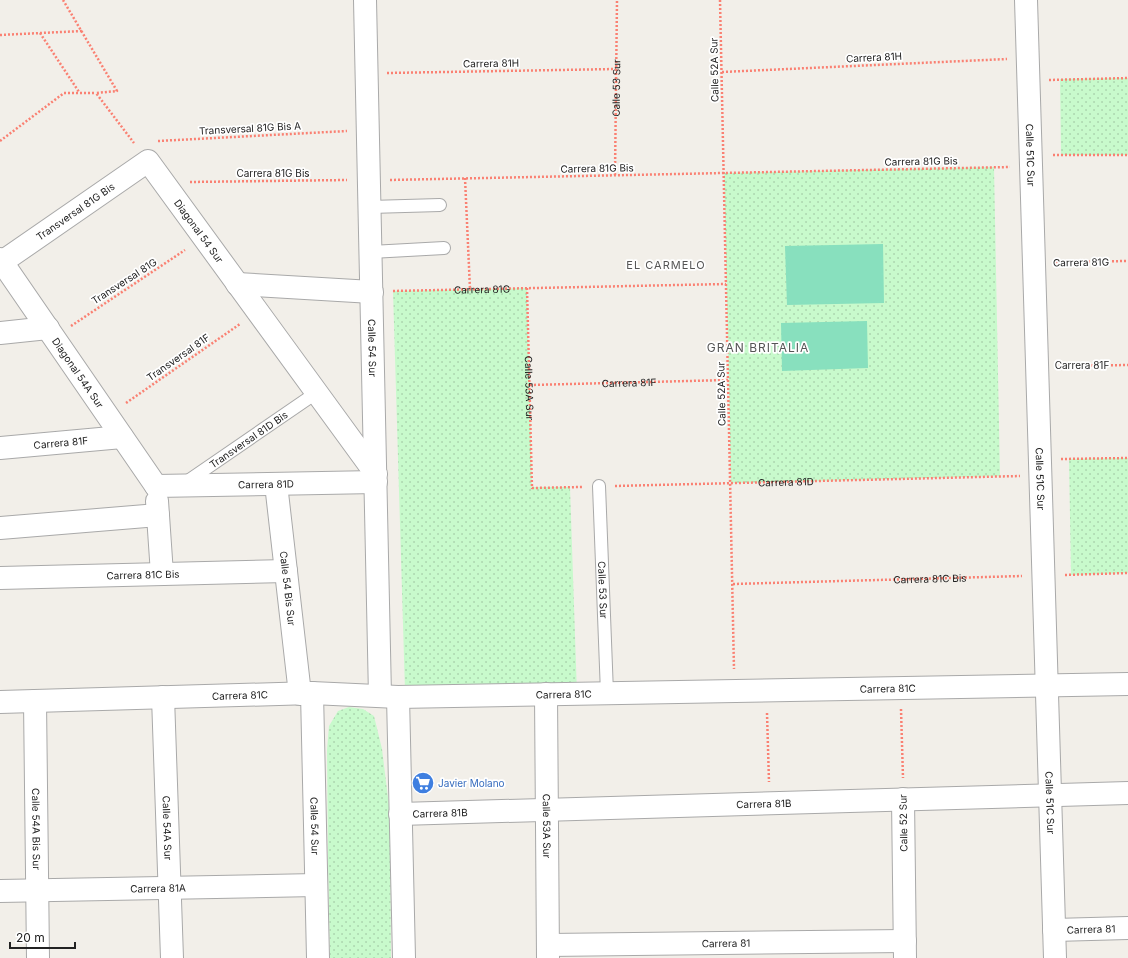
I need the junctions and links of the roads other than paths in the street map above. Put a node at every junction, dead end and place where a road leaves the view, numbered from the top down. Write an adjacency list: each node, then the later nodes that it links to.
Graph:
1 (365, 0): 5 (street, Calle 54 Sur)
2 (1026, 0): 27 (street, Calle 51C Sur)
3 (145, 152): 8 (street, Transversal 81G Bis); 9 (street, Diagonal 54 Sur)
4 (440, 205): 5 (lane)
5 (370, 207): 7 (street, Calle 54 Sur)
6 (444, 248): 7 (lane)
7 (371, 252): 10 (street, Calle 54 Sur)
8 (1, 260): 12 (street, Diagonal 54A Sur)
9 (237, 284): 10 (street); 13 (street, Diagonal 54 Sur)
10 (372, 292): 16 (street, Calle 54 Sur)
11 (0, 333): 12 (street)
12 (51, 333): 14 (street, Diagonal 54A Sur)
13 (316, 393): 16 (street, Diagonal 54 Sur); 19 (lane, Transversal 81D Bis)
14 (122, 437): 15 (street, Carrera 81F); 18 (street, Diagonal 54A Sur)
15 (0, 448)
16 (376, 478): 17 (street, Carrera 81D); 31 (street, Calle 54 Sur)
17 (276, 484): 19 (street, Carrera 81D); 23 (street, Calle 54 Bis Sur)
18 (156, 486): 19 (street, Carrera 81D); 21 (street)
19 (180, 486)
20 (599, 486): 29 (lane, Calle 53 Sur)
21 (158, 515): 22 (street); 24 (street)
22 (0, 528)
23 (286, 571): 24 (street, Carrera 81C Bis); 28 (street, Calle 54 Bis Sur)
24 (162, 574): 25 (street, Carrera 81C Bis)
25 (0, 578)
26 (1128, 684): 27 (street, Carrera 81C)
27 (1047, 685): 29 (street, Carrera 81C); 36 (street, Calle 51C Sur)
28 (306, 693): 31 (street, Carrera 81C); 32 (street, Carrera 81C); 40 (street, Calle 54 Sur)
29 (607, 693): 30 (street, Carrera 81C)
30 (546, 694): 31 (street, Carrera 81C); 38 (street, Calle 53A Sur)
31 (389, 696): 39 (street, Calle 54 Sur)
32 (163, 697): 33 (street, Carrera 81C); 41 (street, Calle 54A Sur)
33 (35, 701): 34 (street, Carrera 81C); 42 (street, Calle 54A Bis Sur)
34 (0, 702)
35 (1128, 793): 36 (street, Carrera 81B)
36 (1050, 795): 37 (street, Carrera 81B); 45 (street, Calle 51C Sur)
37 (903, 800): 38 (street, Carrera 81B); 46 (street, Calle 52 Sur)
38 (546, 810): 39 (street, Carrera 81B); 47 (street, Calle 53A Sur)
39 (400, 814): 51 (street, Calle 54 Sur)
40 (316, 885): 41 (street, Carrera 81A); 50 (street, Calle 54 Sur)
41 (170, 888): 42 (street, Carrera 81A); 49 (street, Calle 54A Sur)
42 (37, 890): 43 (street, Carrera 81A); 48 (street, Calle 54A Bis Sur)
43 (0, 891)
44 (1128, 928): 45 (street, Carrera 81)
45 (1054, 930): 52 (street, Calle 51C Sur)
46 (905, 950): 47 (street, Carrera 81)
47 (548, 952)
48 (38, 958)
49 (172, 958)
50 (318, 958)
51 (404, 958)
52 (1055, 958)

